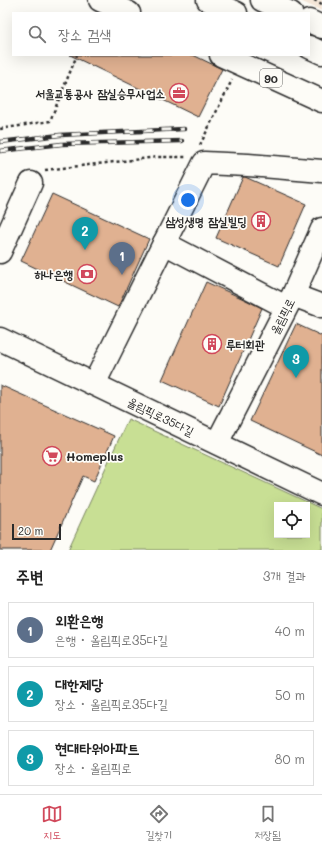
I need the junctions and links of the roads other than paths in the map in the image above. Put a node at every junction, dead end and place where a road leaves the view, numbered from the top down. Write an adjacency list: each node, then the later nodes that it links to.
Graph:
1 (100, 0): 4 (street)
2 (208, 0): 5 (street)
3 (262, 0): 6 (street)
4 (127, 12)
5 (234, 12)
6 (289, 12)
7 (310, 21): 8 (street)
8 (322, 27)
9 (310, 47): 10 (street)
10 (322, 53)
11 (223, 56): 12 (street, 90)
12 (322, 101)
13 (322, 171): 16 (street)
14 (37, 176): 17 (street)
15 (322, 229): 18 (street, 올림픽로)
16 (164, 243): 18 (street); 21 (street)
17 (0, 252)
18 (289, 301): 19 (street); 22 (street, 올림픽로)
19 (322, 306)
20 (0, 338): 21 (street, 올림픽로35다길)
21 (94, 384): 22 (street, 올림픽로35다길)
22 (218, 444): 23 (street, 올림픽로35다길)
23 (322, 494)

